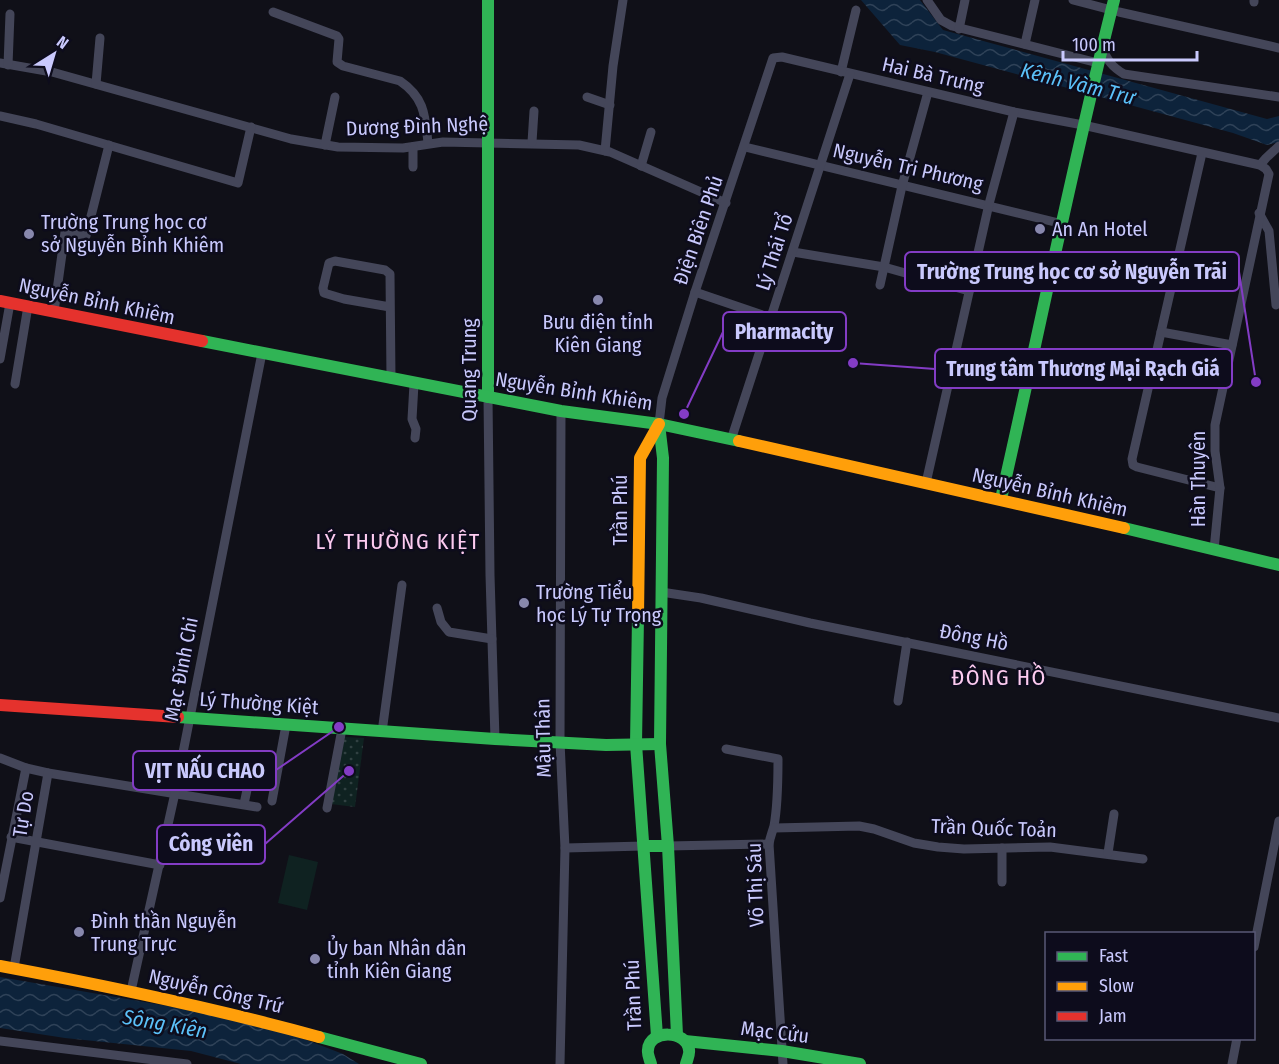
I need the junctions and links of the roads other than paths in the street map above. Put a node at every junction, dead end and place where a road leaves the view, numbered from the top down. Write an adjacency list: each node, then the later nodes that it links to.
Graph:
1 (488, 0): 32 (main road, Quang Trung)
2 (622, 0): 25 (street)
3 (927, 0): 11 (street)
4 (965, 0): 11 (street)
5 (1035, 0): 13 (street)
6 (1073, 0): 7 (street)
7 (1113, 5): 14 (main road); 15 (street)
8 (856, 10): 19 (street, Lý Thái Tổ)
9 (273, 12): 34 (street)
10 (10, 15): 17 (street)
11 (959, 28): 13 (street)
12 (100, 38): 20 (street)
13 (1025, 44): 18 (street)
14 (1102, 48): 18 (main road); 23 (street)
15 (1279, 48)
16 (782, 57): 19 (street, Hai Bà Trưng); 39 (street, Điện Biên Phủ)
17 (4, 64): 20 (street, Dương Đình Nghệ)
18 (1097, 67): 29 (main road)
19 (846, 73): 21 (street, Hai Bà Trưng); 42 (street, Lý Thái Tổ)
20 (96, 84): 30 (street, Dương Đình Nghệ)
21 (928, 92): 27 (street, Hai Bà Trưng); 46 (street)
22 (335, 97): 36 (street)
23 (1279, 97)
24 (587, 98): 25 (street)
25 (610, 105): 40 (street)
26 (534, 111): 33 (street)
27 (1014, 112): 29 (street, Hai Bà Trưng); 48 (street)
28 (0, 116): 35 (street)
29 (1084, 120): 41 (street, Hai Bà Trưng); 50 (main road)
30 (250, 127): 35 (street); 36 (street, Dương Đình Nghệ)
31 (651, 132): 44 (street)
32 (489, 141): 33 (street, Dương Đình Nghệ); 34 (street, Dương Đình Nghệ); 71 (main road, Quang Trung)
33 (532, 142): 40 (street, Dương Đình Nghệ)
34 (428, 143): 38 (street, Dương Đình Nghệ)
35 (109, 145): 60 (street)
36 (326, 145): 38 (street, Dương Đình Nghệ)
37 (1279, 146): 43 (street)
38 (413, 147): 45 (street)
39 (745, 147): 42 (street, Nguyễn Tri Phương); 47 (street, Điện Biên Phủ)
40 (605, 151): 44 (street, Dương Đình Nghệ)
41 (1202, 153): 43 (street, Hai Bà Trưng); 62 (street)
42 (820, 165): 46 (street, Nguyễn Tri Phương); 51 (street, Lý Thái Tổ)
43 (1260, 165): 49 (street, Hàn Thuyên)
44 (641, 166): 47 (street, Dương Đình Nghệ)
45 (412, 167)
46 (902, 186): 48 (street, Nguyễn Tri Phương); 52 (street)
47 (726, 202): 55 (street, Điện Biên Phủ)
48 (989, 204): 50 (street, Nguyễn Tri Phương); 54 (street)
49 (1259, 213): 57 (street); 63 (street, Hàn Thuyên)
50 (1063, 224): 67 (main road)
51 (793, 252): 52 (street); 61 (street, Lý Thái Tổ)
52 (884, 267): 53 (street); 54 (street)
53 (880, 285)
54 (969, 291): 65 (street)
55 (695, 292): 61 (street); 73 (street, Điện Biên Phủ)
56 (5, 302): 58 (main road, Nguyễn Bỉnh Khiêm); 66 (street)
57 (1276, 305)
58 (28, 306): 60 (main road, Nguyễn Bỉnh Khiêm); 69 (street)
59 (390, 307): 59 (street); 68 (street)
60 (54, 312): 64 (main road, Nguyễn Bỉnh Khiêm)
61 (771, 318): 75 (street, Lý Thái Tổ)
62 (1161, 332): 63 (street); 77 (street)
63 (1232, 345): 77 (street, Hàn Thuyên)
64 (262, 353): 68 (main road, Nguyễn Bỉnh Khiêm); 90 (street, Mạc Đĩnh Chi)
65 (954, 355): 67 (street); 76 (street)
66 (0, 359)
67 (1030, 370): 78 (main road)
68 (391, 379): 70 (main road, Nguyễn Bỉnh Khiêm)
69 (15, 384)
70 (414, 384): 71 (main road, Nguyễn Bỉnh Khiêm); 74 (street)
71 (488, 397): 72 (main road, Nguyễn Bỉnh Khiêm); 86 (street, Quang Trung)
72 (561, 411): 73 (main road, Nguyễn Bỉnh Khiêm); 96 (street, Mậu Thân)
73 (659, 424): 75 (main road, Nguyễn Bỉnh Khiêm); 82 (main road); 84 (main road, Trần Phú)
74 (415, 438)
75 (731, 441): 76 (main road, Nguyễn Bỉnh Khiêm)
76 (926, 483): 78 (main road, Nguyễn Bỉnh Khiêm)
77 (1220, 488): 79 (street, Hàn Thuyên)
78 (1001, 500): 79 (main road, Nguyễn Bỉnh Khiêm)
79 (1214, 550): 80 (main road, Nguyễn Bỉnh Khiêm)
80 (1279, 565)
81 (402, 585): 94 (street)
82 (661, 592): 85 (main road); 87 (street, Đông Hồ)
83 (437, 608): 86 (street)
84 (639, 614): 85 (main road); 97 (main road, Trần Phú)
85 (661, 615): 98 (main road)
86 (492, 639): 95 (street, Quang Trung)
87 (907, 642): 88 (street); 91 (street, Đông Hồ)
88 (898, 701)
89 (0, 705): 90 (main road, Lý Thường Kiệt)
90 (189, 718): 92 (main road, Lý Thường Kiệt); 104 (street, Mạc Đĩnh Chi)
91 (1279, 718)
92 (286, 725): 93 (main road, Lý Thường Kiệt); 105 (street)
93 (342, 729): 94 (main road, Lý Thường Kiệt); 108 (street)
94 (382, 732): 95 (main road, Lý Thường Kiệt)
95 (495, 739): 96 (main road, Lý Thường Kiệt)
96 (560, 742): 97 (main road, Lý Thường Kiệt); 118 (street, Mậu Thân)
97 (636, 744): 98 (main road, Lý Thường Kiệt); 115 (main road, Trần Phú)
98 (660, 744): 116 (main road)
99 (726, 749): 111 (street, Võ Thị Sáu)
100 (254, 757): 106 (street)
101 (0, 758): 102 (street)
102 (26, 768): 103 (street); 112 (street, Tự Do)
103 (48, 773): 104 (street); 113 (street, Tự Do)
104 (175, 793): 106 (street); 122 (street, Mạc Đĩnh Chi)
105 (272, 801)
106 (244, 804): 107 (street)
107 (257, 807)
108 (327, 808)
109 (1114, 814): 120 (street)
110 (1279, 821): 117 (street)
111 (774, 828): 114 (street, Võ Thị Sáu); 119 (street, Trần Quốc Toản)
112 (11, 837): 113 (street); 124 (street, Tự Do)
113 (37, 841): 122 (street); 127 (street, Tự Do)
114 (769, 844): 116 (street); 133 (street, Võ Thị Sáu)
115 (644, 846): 116 (main road); 118 (street); 129 (main road, Trần Phú)
116 (669, 846): 130 (main road)
117 (1276, 847): 125 (street)
118 (565, 848): 137 (street, Mậu Thân)
119 (1002, 848): 120 (street, Trần Quốc Toản); 123 (street)
120 (1108, 853): 121 (street, Trần Quốc Toản)
121 (1143, 859)
122 (160, 865): 128 (street, Mạc Đĩnh Chi)
123 (1002, 882)
124 (0, 898)
125 (1255, 942)
126 (0, 966): 127 (main road, Nguyễn Công Trứ)
127 (14, 968): 128 (main road, Nguyễn Công Trứ)
128 (131, 991): 136 (main road, Nguyễn Công Trứ)
129 (657, 1036): 130 (main road, Mạc Cửu); 138 (main road, Trần Phú)
130 (681, 1038): 133 (main road, Mạc Cửu); 139 (main road)
131 (1237, 1040): 141 (street)
132 (0, 1041): 134 (street)
133 (782, 1058): 140 (main road, Mạc Cửu)
134 (117, 1059): 135 (street)
135 (187, 1064)
136 (421, 1064)
137 (560, 1064)
138 (651, 1064)
139 (686, 1064)
140 (860, 1064)
141 (1232, 1064)

